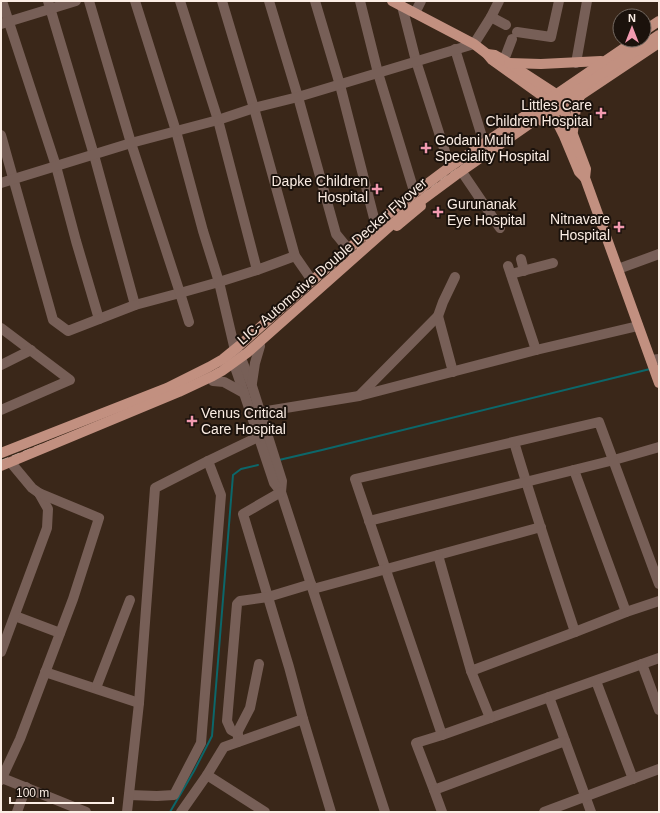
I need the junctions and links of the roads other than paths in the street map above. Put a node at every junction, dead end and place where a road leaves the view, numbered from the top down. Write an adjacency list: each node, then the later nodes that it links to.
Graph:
1 (2, 1): 19 (street)
2 (76, 1): 15 (street)
3 (89, 1): 46 (street)
4 (135, 1): 42 (street)
5 (180, 1): 40 (street)
6 (222, 1): 37 (street)
7 (269, 1): 36 (street)
8 (315, 1): 33 (street)
9 (360, 1): 32 (street)
10 (392, 1): 16 (main road)
11 (421, 1): 17 (street)
12 (499, 1): 18 (street)
13 (558, 1): 30 (street)
14 (588, 1): 31 (street)
15 (49, 5): 19 (street); 47 (street)
16 (402, 6): 17 (main road); 28 (street)
17 (415, 13): 23 (main road)
18 (491, 17): 20 (street); 23 (street)
19 (5, 23): 49 (street)
20 (506, 25)
21 (659, 35): 97 (main road, LIC- Automotive Double Decker Flyover, bridge)
22 (659, 43): 35 (main road)
23 (474, 44): 26 (street); 27 (main road)
24 (620, 48): 29 (main road)
25 (624, 48): 93 (main road, LIC- Automotive Double Decker Flyover, bridge)
26 (455, 50): 28 (street); 45 (street)
27 (487, 54): 30 (main road); 34 (main road)
28 (416, 61): 32 (street); 48 (street)
29 (601, 61): 31 (main road); 34 (main road)
30 (507, 62): 31 (main road); 34 (main road)
31 (576, 63)
32 (378, 73): 33 (street); 53 (street)
33 (340, 85): 36 (street); 54 (street)
34 (549, 95): 38 (main road); 39 (main road); 45 (main road)
35 (580, 96): 38 (main road); 43 (main road)
36 (298, 97): 37 (street); 56 (street)
37 (254, 108): 40 (street); 58 (street)
38 (563, 108): 39 (main road); 43 (main road)
39 (553, 113): 41 (main road); 43 (main road)
40 (218, 120): 42 (street); 63 (street)
41 (539, 123): 43 (main road); 50 (main road)
42 (176, 131): 46 (street); 67 (street)
43 (568, 134): 62 (main road)
44 (1, 135): 51 (street)
45 (483, 140): 48 (main road)
46 (131, 142): 47 (street); 68 (street)
47 (94, 155): 49 (street); 69 (street)
48 (449, 164): 53 (main road)
49 (56, 166): 51 (street); 71 (street)
50 (464, 175): 55 (street); 60 (main road)
51 (14, 180): 52 (street); 71 (street)
52 (1, 184)
53 (414, 191): 54 (main road)
54 (375, 222): 56 (main road)
55 (500, 228)
56 (347, 247): 60 (street); 66 (main road)
57 (659, 254): 62 (street)
58 (295, 256): 63 (street); 66 (street)
59 (521, 259): 64 (street)
60 (358, 260): 76 (main road)
61 (553, 263): 64 (street)
62 (618, 269): 73 (main road)
63 (257, 270): 67 (street)
64 (524, 271): 78 (street)
65 (455, 277): 70 (street)
66 (311, 279): 75 (main road)
67 (219, 282): 68 (street); 75 (street)
68 (180, 293): 69 (street); 72 (street)
69 (135, 305): 71 (street)
70 (438, 316): 83 (street); 87 (street)
71 (99, 319)
72 (189, 322)
73 (638, 326): 78 (street); 80 (main road)
74 (1, 328): 77 (street)
75 (234, 346): 79 (main road); 81 (street)
76 (260, 346): 81 (main road); 86 (street)
77 (31, 350): 82 (street); 88 (street)
78 (536, 350): 83 (street)
79 (225, 353): 81 (street); 93 (main road)
80 (654, 360): 84 (main road)
81 (238, 364): 85 (main road); 86 (street)
82 (1, 365)
83 (454, 372): 87 (street)
84 (657, 379)
85 (213, 381): 86 (street); 96 (main road)
86 (248, 389): 89 (street)
87 (359, 396): 89 (street)
88 (1, 410)
89 (256, 412): 90 (street); 101 (street)
90 (258, 437): 95 (street); 101 (street)
91 (514, 442): 94 (street); 100 (street); 103 (street)
92 (659, 447): 94 (street)
93 (1, 452)
94 (614, 460): 99 (street); 107 (street)
95 (208, 461): 125 (street); 139 (street)
96 (12, 464): 98 (main road); 102 (street)
97 (1, 466)
98 (1, 469)
99 (574, 470): 100 (street); 112 (street)
100 (526, 482): 103 (street); 104 (street)
101 (281, 492): 108 (street); 109 (street)
102 (39, 493): 113 (street); 115 (street)
103 (369, 521): 106 (street)
104 (541, 527): 105 (street); 114 (street)
105 (438, 555): 106 (street); 120 (street)
106 (385, 569): 108 (street); 129 (street)
107 (659, 584)
108 (312, 586): 109 (street); 149 (street)
109 (268, 597): 128 (street); 130 (street)
110 (130, 600): 123 (street)
111 (659, 601): 112 (street)
112 (626, 612): 114 (street)
113 (15, 616): 115 (street); 116 (street)
114 (575, 632): 120 (street)
115 (60, 633): 121 (street)
116 (1, 652)
117 (659, 658): 119 (street)
118 (260, 664): 130 (street)
119 (642, 664): 122 (street); 126 (street)
120 (470, 671): 127 (street)
121 (45, 672): 123 (street); 134 (street)
122 (596, 681): 124 (street); 135 (street)
123 (96, 688): 125 (street)
124 (549, 697): 127 (street); 131 (street)
125 (139, 702): 138 (street)
126 (659, 710)
127 (490, 718): 129 (street)
128 (303, 719): 130 (street); 148 (street)
129 (442, 735): 137 (street)
130 (238, 738): 133 (street)
131 (565, 741): 137 (street); 140 (street)
132 (659, 769): 135 (street)
133 (207, 775): 141 (street); 147 (street)
134 (2, 779): 136 (street)
135 (633, 779): 140 (street)
136 (26, 787): 142 (street); 143 (street)
137 (434, 790): 150 (street)
138 (129, 795): 139 (street); 145 (street)
139 (174, 795): 141 (street)
140 (585, 797): 151 (street); 152 (street)
141 (189, 801): 146 (street)
142 (74, 810): 144 (street)
143 (17, 812)
144 (86, 812)
145 (128, 812)
146 (181, 812)
147 (265, 812)
148 (331, 812)
149 (385, 812)
150 (442, 812)
151 (544, 812)
152 (591, 812)

